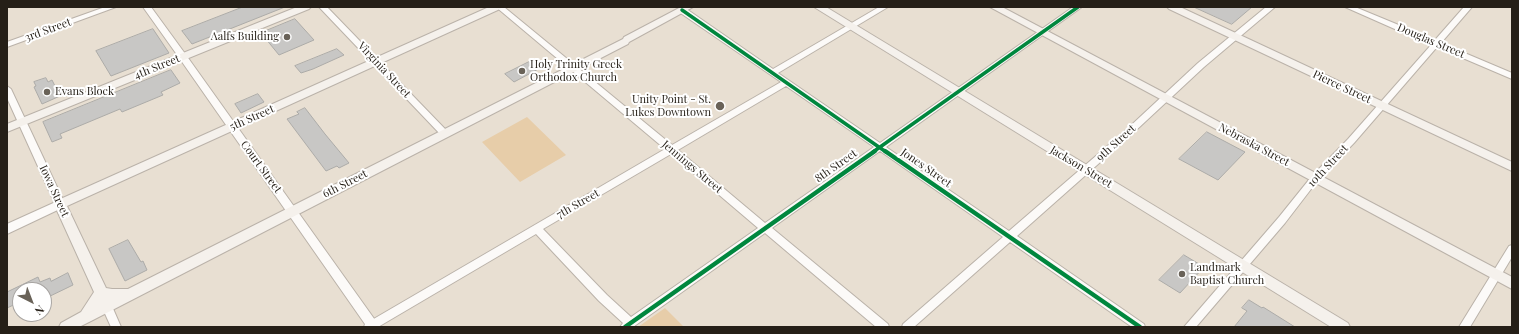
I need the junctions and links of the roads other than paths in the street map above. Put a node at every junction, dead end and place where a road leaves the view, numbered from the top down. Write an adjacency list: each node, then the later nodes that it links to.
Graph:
1 (112, 7): 20 (street, 3rd Street)
2 (148, 7): 21 (street, Court Street)
3 (306, 7): 21 (main road, 4th Street)
4 (323, 7): 22 (street, Virginia Street)
5 (497, 7): 22 (main road, 5th Street)
6 (500, 7): 23 (street, Jennings Street)
7 (819, 7): 16 (main road, Jackson Street)
8 (884, 7): 16 (street)
9 (995, 7): 17 (main road, Nebraska Street)
10 (1078, 7): 17 (street, 8th Street)
11 (1172, 7): 18 (main road, Pierce Street)
12 (1271, 7): 18 (street, 9th Street)
13 (1349, 7): 19 (street, Douglas Street)
14 (1468, 7): 19 (street, 10th Street)
15 (685, 9): 23 (main road, 6th Street); 24 (street, Jones Street)
16 (851, 26): 24 (street); 28 (main road, Jackson Street)
17 (1042, 32): 28 (street, 8th Street); 29 (main road, Nebraska Street)
18 (1235, 37): 29 (street, 9th Street); 30 (main road, Pierce Street)
19 (1436, 44): 25 (street, Douglas Street); 30 (street, 10th Street)
20 (7, 46)
21 (183, 57): 31 (main road, 4th Street); 32 (street, Court Street)
22 (376, 62): 32 (main road, 5th Street); 34 (street, Virginia Street)
23 (573, 67): 34 (main road, 6th Street); 36 (street, Jennings Street)
24 (774, 72): 26 (street, Jones Street)
25 (1512, 76)
26 (787, 82): 35 (street, Jones Street); 36 (street, 7th Street)
27 (7, 89): 31 (street, Iowa Street)
28 (957, 92): 35 (street, 8th Street); 38 (main road, Jackson Street)
29 (1164, 97): 38 (street, 9th Street); 39 (main road, Nebraska Street)
30 (1382, 106): 37 (main road, Pierce Street); 39 (street, 10th Street)
31 (22, 122): 33 (main road, 4th Street); 40 (street, Iowa Street)
32 (232, 127): 40 (main road, 5th Street); 41 (street, Court Street)
33 (7, 128)
34 (444, 133): 41 (main road, 6th Street)
35 (879, 146): 42 (street, 8th Street); 45 (street, Jones Street)
36 (672, 150): 42 (street, Jennings Street); 44 (street, 7th Street)
37 (1512, 167)
38 (1086, 170): 45 (street, 9th Street); 47 (main road, Jackson Street)
39 (1315, 178): 47 (street, 10th Street); 48 (main road, Nebraska Street)
40 (60, 204): 43 (street, 5th Street); 50 (main road, Iowa Street)
41 (292, 211): 51 (main road, 6th Street); 55 (street, Court Street)
42 (765, 228): 54 (street, 8th Street); 58 (street, Jennings Street)
43 (7, 229)
44 (537, 229): 54 (street); 55 (street, 7th Street)
45 (1010, 237): 59 (street, 9th Street); 60 (street, Jones Street)
46 (1512, 249): 48 (street)
47 (1243, 266): 61 (street, 10th Street); 62 (main road, Jackson Street)
48 (1496, 274): 49 (main road, Nebraska Street); 63 (street)
49 (1512, 283)
50 (101, 292): 51 (main road); 53 (main road)
51 (132, 294): 52 (main road, 6th Street)
52 (107, 307): 53 (main road, 6th Street); 57 (street)
53 (86, 317): 56 (main road, 6th Street)
54 (627, 325)
55 (372, 326)
56 (66, 327)
57 (116, 327)
58 (884, 327)
59 (907, 327)
60 (1140, 327)
61 (1189, 327)
62 (1343, 327)
63 (1464, 327)

